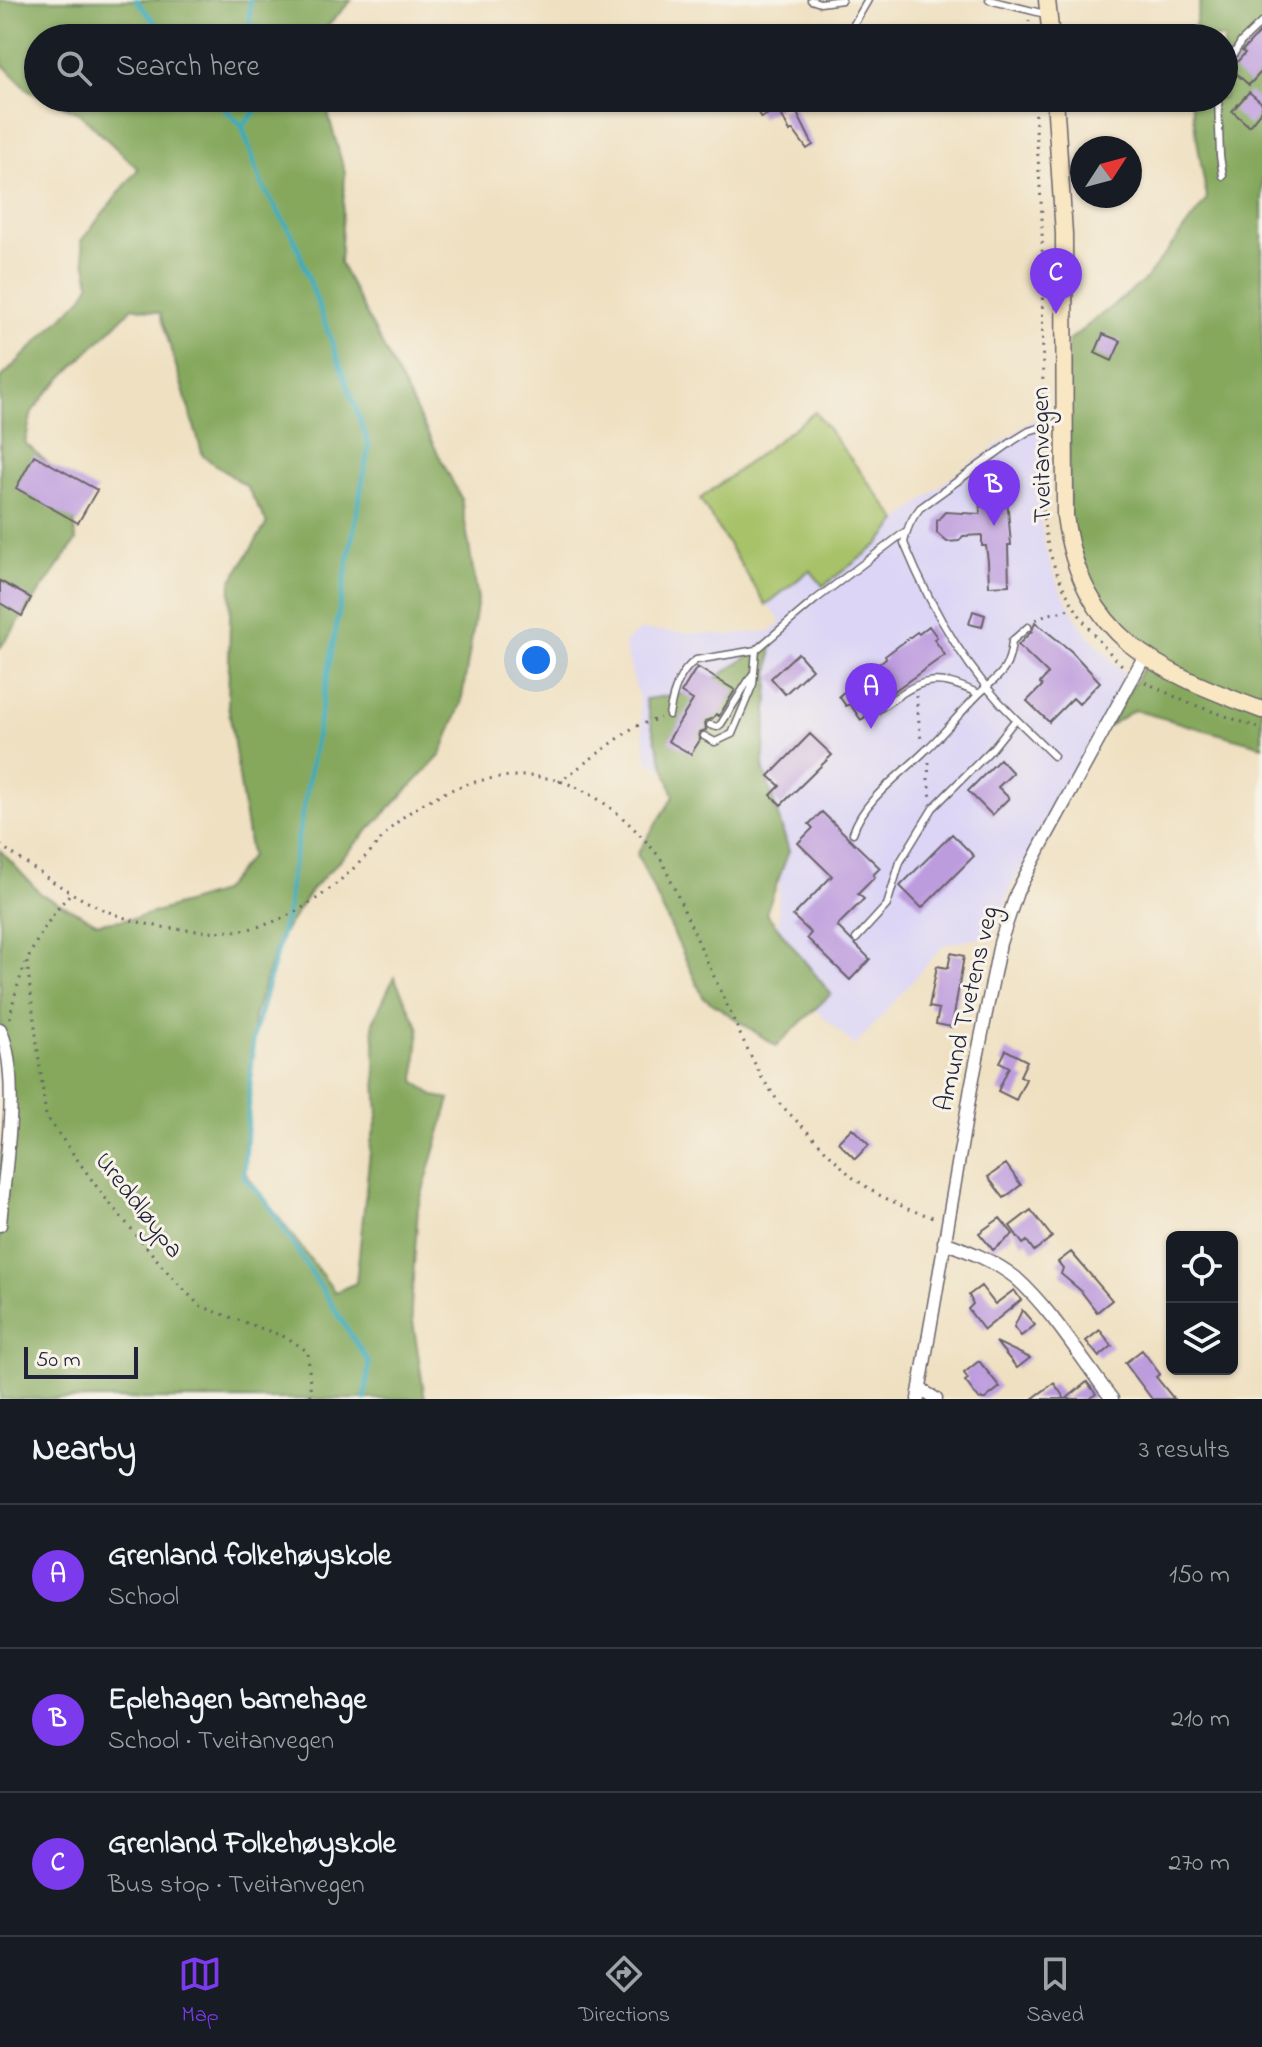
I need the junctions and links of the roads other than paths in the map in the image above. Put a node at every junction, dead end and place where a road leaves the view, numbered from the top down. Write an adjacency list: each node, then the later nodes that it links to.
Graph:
1 (811, 0): 2 (lane)
2 (842, 0)
3 (868, 0): 7 (lane)
4 (989, 0): 5 (lane)
5 (1048, 7)
6 (1262, 22): 8 (lane)
7 (854, 24)
8 (1238, 47)
9 (1056, 112): 12 (main road, Tveitanvegen)
10 (1218, 112): 11 (lane)
11 (1223, 176)
12 (1065, 420): 13 (lane); 16 (main road, Tveitanvegen)
13 (905, 532): 15 (lane); 18 (lane)
14 (1028, 627): 18 (lane)
15 (756, 650): 17 (lane); 22 (lane)
16 (1144, 657): 20 (main road, Tveitanvegen); 31 (street, Amund Tvetens veg)
17 (753, 672): 24 (lane); 25 (lane)
18 (987, 688): 19 (lane); 23 (lane)
19 (979, 694): 21 (lane); 27 (lane)
20 (1262, 710)
21 (876, 711)
22 (669, 715)
23 (1016, 719): 26 (lane); 28 (lane)
24 (710, 725)
25 (704, 736)
26 (1054, 756)
27 (853, 833)
28 (856, 939)
29 (2, 1032): 30 (street)
30 (0, 1225)
31 (944, 1242): 32 (street, Amund Tvetens veg); 34 (street)
32 (919, 1394): 33 (street)
33 (936, 1399)
34 (1112, 1399)

